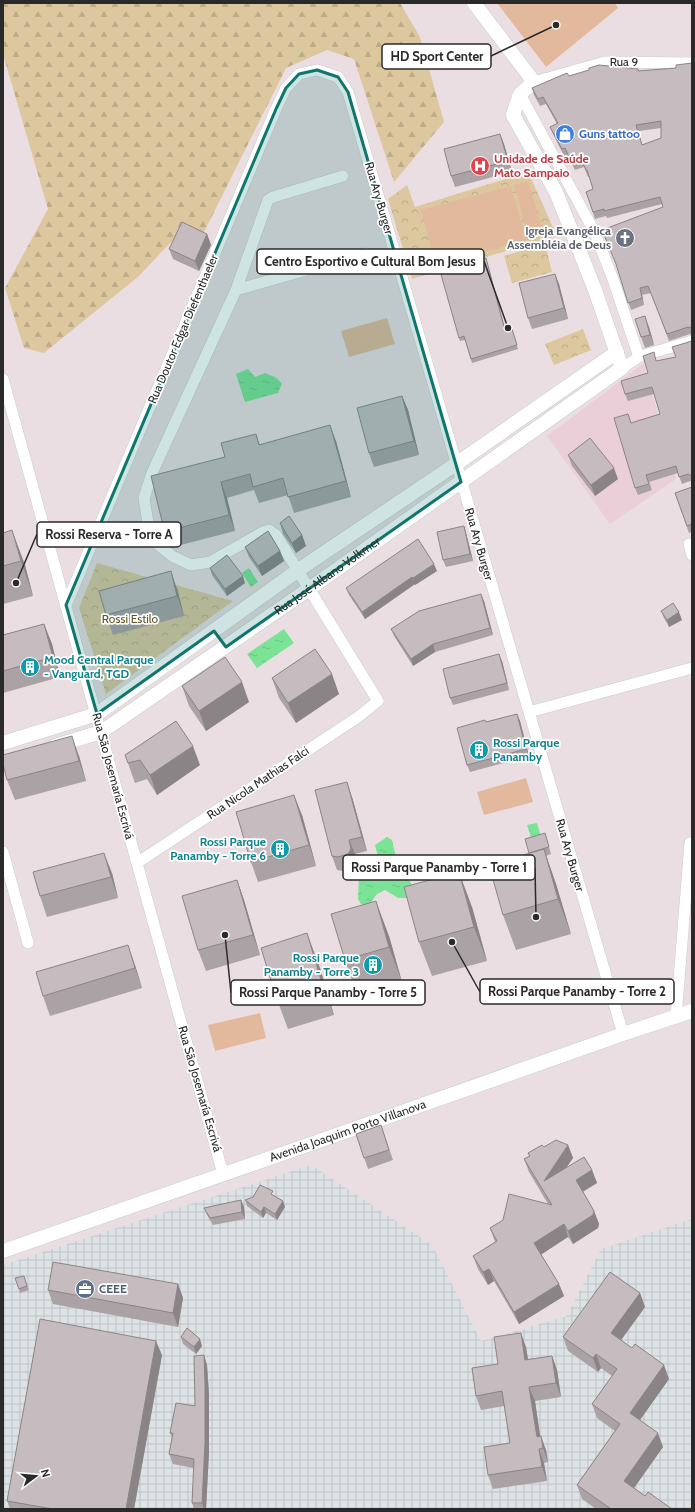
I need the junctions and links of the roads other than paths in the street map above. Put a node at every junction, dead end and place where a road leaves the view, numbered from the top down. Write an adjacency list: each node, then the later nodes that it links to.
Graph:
1 (474, 3): 4 (street)
2 (692, 64): 4 (street, Rua 9)
3 (317, 70): 14 (street, Rua Ary Burger); 20 (street, Rua Doutor Edgar Diefenthaeler)
4 (534, 82): 5 (street)
5 (520, 94): 10 (street); 11 (street)
6 (344, 176): 8 (street)
7 (366, 253): 8 (street)
8 (236, 290): 18 (street)
9 (692, 341): 11 (street)
10 (617, 352): 12 (street); 14 (street, Rua José Albano Volkmer)
11 (639, 357): 12 (street)
12 (622, 368): 15 (street, Rua José Albano Volkmer)
13 (3, 379): 20 (street, Rua São Josemaría Escrivá)
14 (456, 464): 15 (street, Rua Ary Burger); 18 (street, Rua José Albano Volkmer)
15 (461, 482): 19 (street, Rua José Albano Volkmer); 24 (street, Rua Ary Burger)
16 (689, 544): 17 (street)
17 (692, 555)
18 (297, 571): 19 (street); 21 (street, Rua José Albano Volkmer)
19 (310, 589): 22 (street, Rua José Albano Volkmer); 31 (street, Rua Nicola Mathias Falci)
20 (66, 605): 25 (street, Rua São Josemaría Escrivá)
21 (214, 631): 22 (street); 25 (street, Rua José Albano Volkmer)
22 (226, 647): 26 (street, Rua José Albano Volkmer)
23 (692, 668): 24 (street)
24 (529, 712): 35 (street, Rua Ary Burger)
25 (97, 714): 26 (street, Rua São Josemaría Escrivá); 27 (street, Rua José Albano Volkmer)
26 (102, 732): 28 (street, Rua José Albano Volkmer); 31 (street, Rua São Josemaría Escrivá)
27 (3, 743)
28 (41, 750)
29 (690, 843): 34 (street)
30 (3, 852): 32 (street)
31 (137, 863): 36 (street, Rua São Josemaría Escrivá)
32 (28, 943)
33 (692, 1011): 34 (street, Avenida Joaquim Porto Villanova)
34 (676, 1016): 35 (street, Avenida Joaquim Porto Villanova)
35 (623, 1034): 36 (street, Avenida Joaquim Porto Villanova)
36 (223, 1174): 37 (street, Avenida Joaquim Porto Villanova)
37 (3, 1251)

